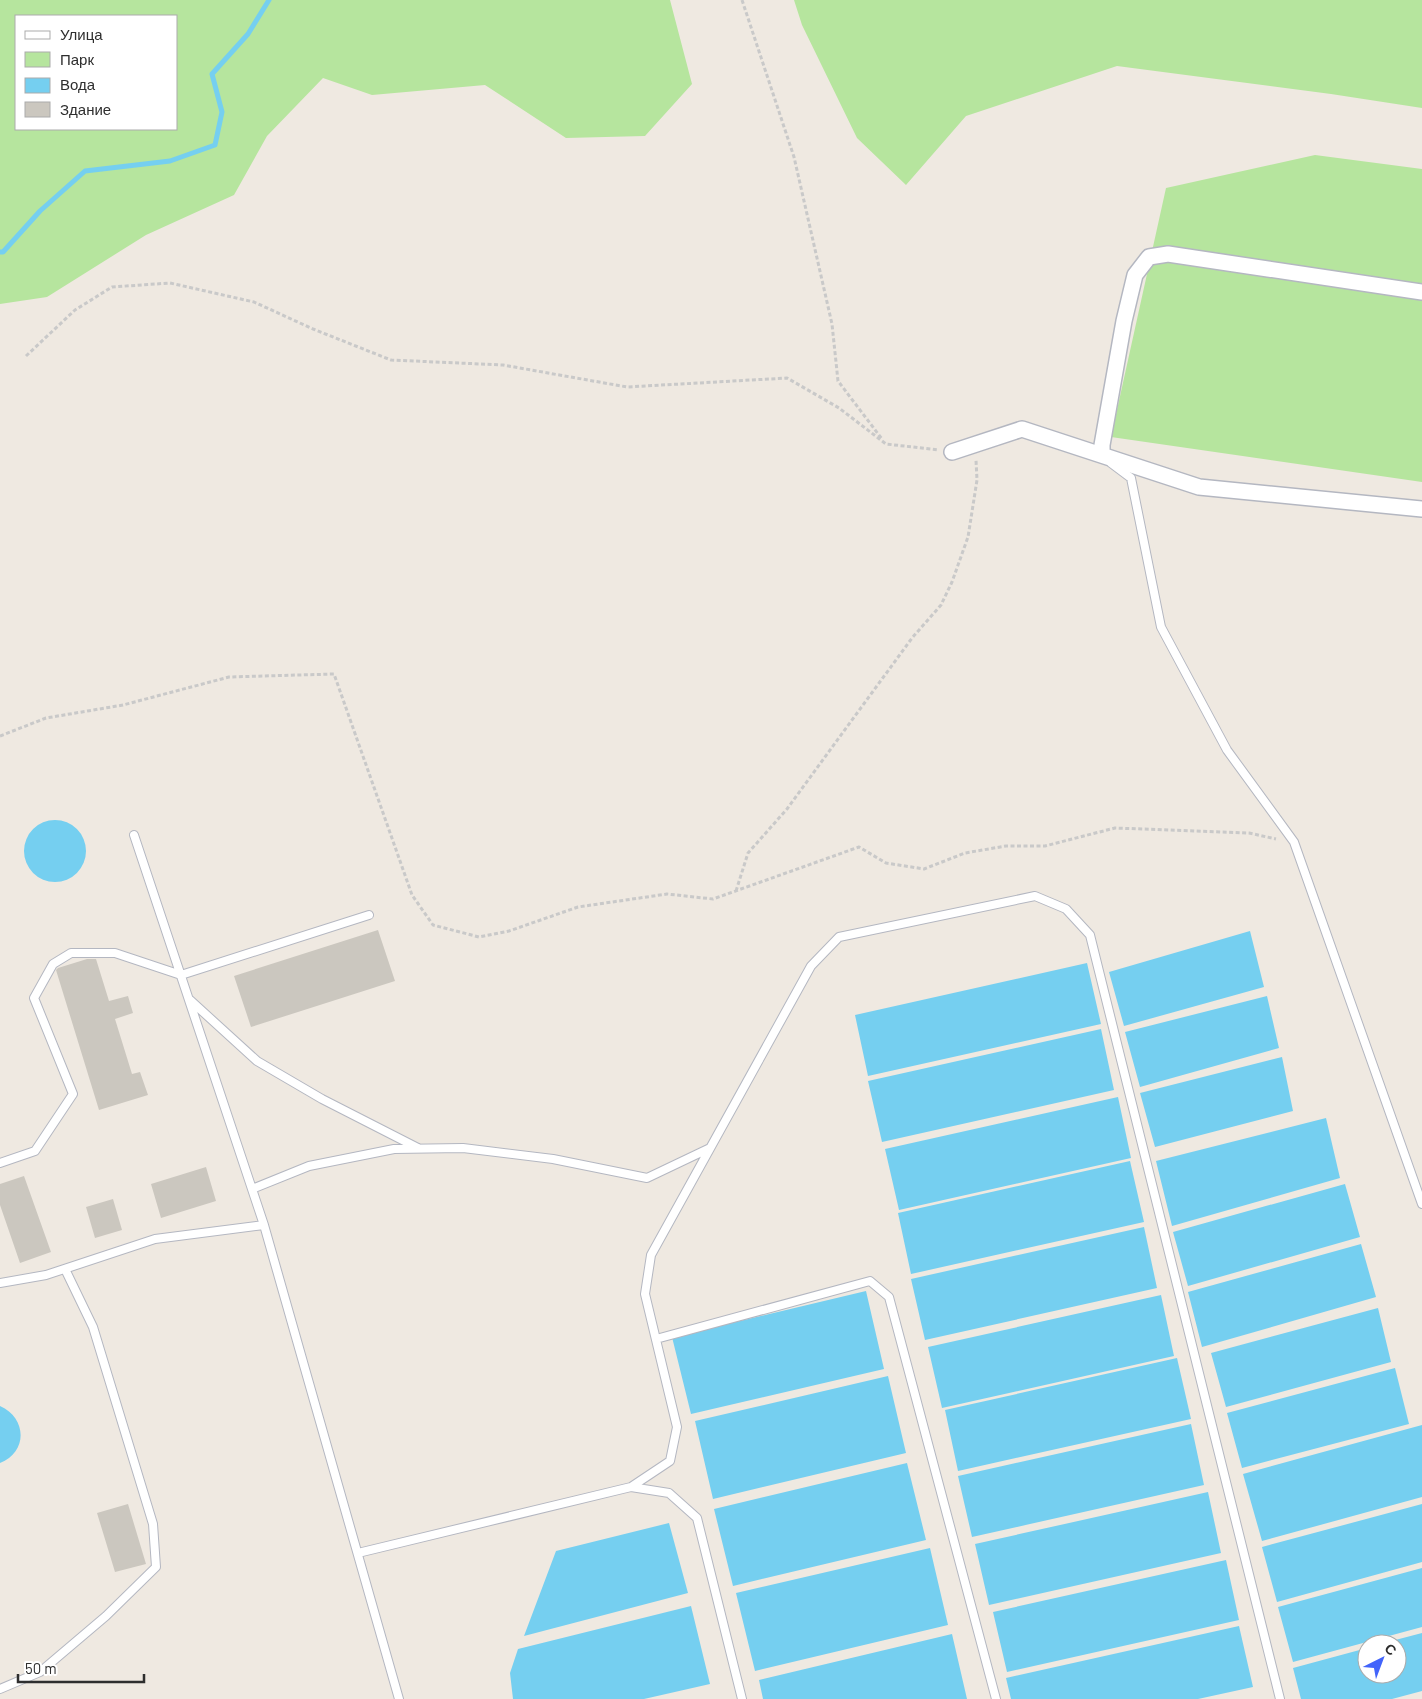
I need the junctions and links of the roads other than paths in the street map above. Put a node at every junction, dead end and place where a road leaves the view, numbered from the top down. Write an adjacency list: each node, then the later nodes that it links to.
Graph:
1 (1422, 292): 3 (street)
2 (952, 452): 3 (street)
3 (1102, 455): 4 (street); 13 (lane)
4 (1422, 509)
5 (134, 835): 7 (lane)
6 (369, 914): 7 (lane)
7 (180, 975): 8 (lane); 11 (lane)
8 (189, 999): 9 (lane); 12 (lane)
9 (420, 1148): 10 (lane); 12 (lane)
10 (710, 1148): 17 (lane); 24 (lane)
11 (0, 1163)
12 (252, 1189): 14 (lane)
13 (1422, 1204)
14 (264, 1225): 15 (lane); 19 (lane)
15 (65, 1269): 16 (lane); 20 (lane)
16 (0, 1283)
17 (656, 1339): 18 (lane); 23 (lane)
18 (631, 1487): 19 (lane); 22 (lane)
19 (358, 1552): 21 (lane)
20 (0, 1689)
21 (399, 1699)
22 (742, 1699)
23 (996, 1699)
24 (1280, 1699)

